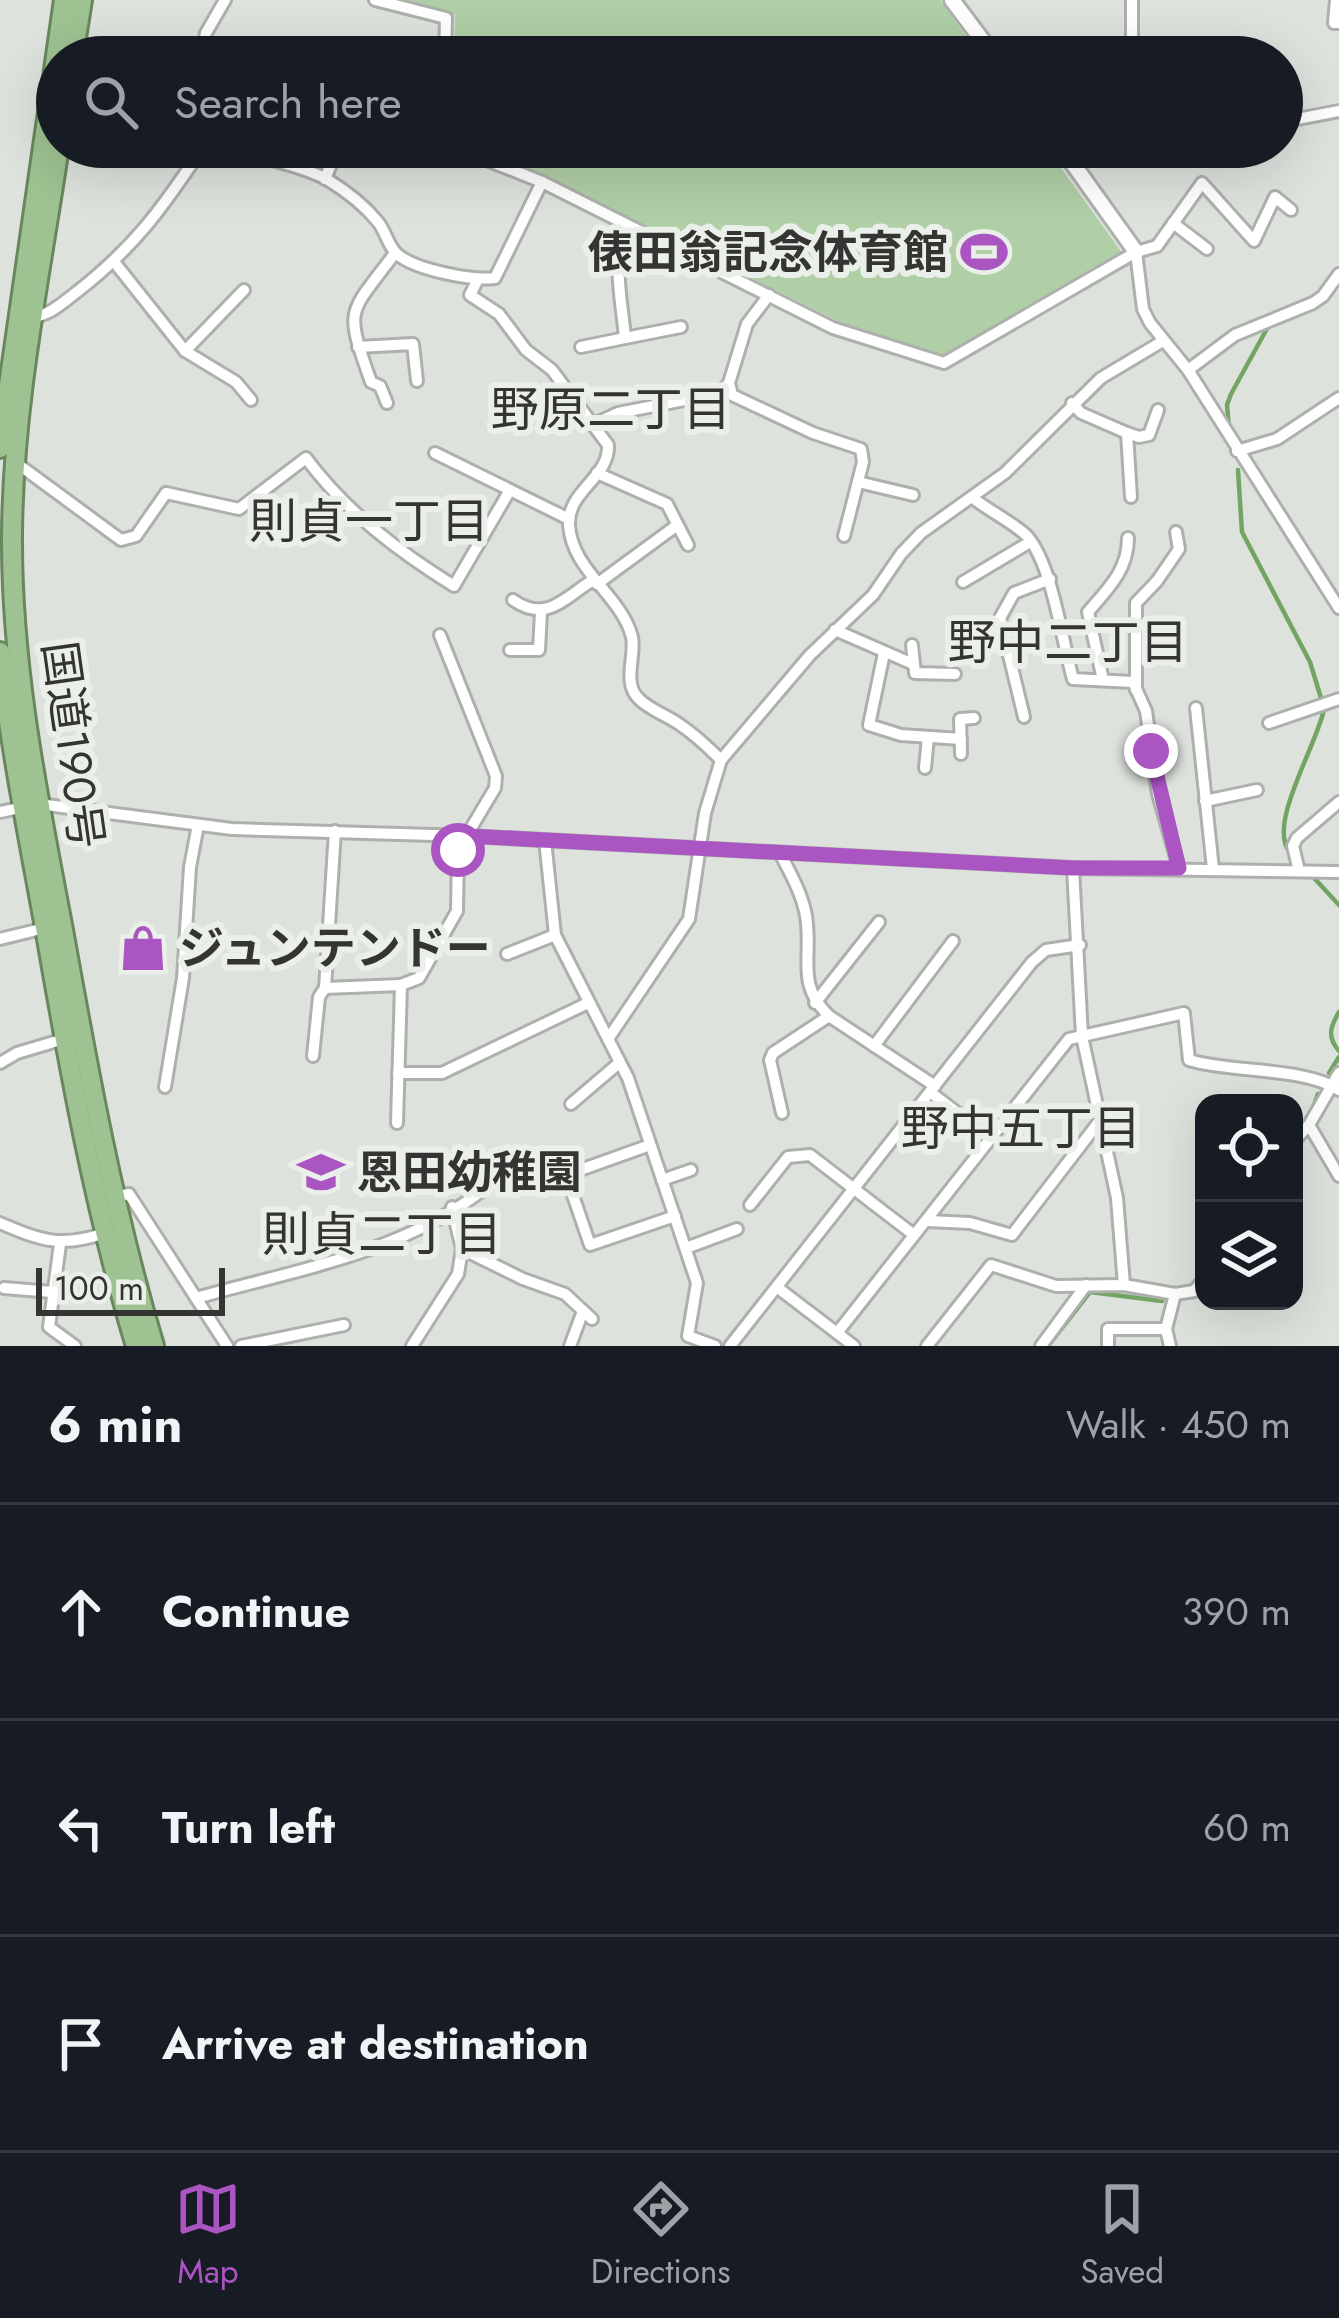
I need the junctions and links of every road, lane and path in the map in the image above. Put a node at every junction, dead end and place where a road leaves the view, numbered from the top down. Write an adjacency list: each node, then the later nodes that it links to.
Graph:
1 (64, 0): 9 (highway, 国道190号)
2 (82, 0): 10 (highway)
3 (225, 0): 11 (street)
4 (375, 0): 12 (street)
5 (952, 0): 13 (street)
6 (1132, 0): 14 (street)
7 (1336, 0): 8 (street)
8 (1339, 22)
9 (60, 36)
10 (76, 36)
11 (205, 36)
12 (446, 36)
13 (979, 36)
14 (1132, 36)
15 (1339, 111): 16 (street)
16 (1303, 118)
17 (43, 168): 37 (highway, 国道190号)
18 (55, 168): 37 (highway, 国道190号)
19 (189, 168): 32 (street)
20 (297, 168): 24 (street)
21 (330, 168): 24 (street)
22 (507, 168): 25 (street)
23 (1077, 168): 30 (street)
24 (326, 179): 31 (street)
25 (542, 182): 28 (street); 34 (street)
26 (1291, 210): 27 (street)
27 (1173, 223): 29 (street); 30 (street)
28 (627, 226): 36 (street); 39 (street)
29 (1207, 249)
30 (1136, 252): 36 (street); 40 (street)
31 (395, 253): 34 (street); 41 (street)
32 (115, 263): 37 (street); 43 (street)
33 (1339, 274): 44 (street)
34 (477, 281): 53 (street)
35 (244, 290): 43 (street)
36 (769, 296): 47 (street)
37 (25, 316): 45 (highway, 国道190号); 58 (highway, 国道190号)
38 (681, 327): 39 (street)
39 (625, 338): 42 (street)
40 (1162, 341): 44 (street); 51 (street)
41 (358, 346): 46 (street); 50 (street)
42 (580, 347)
43 (185, 351): 49 (street)
44 (1188, 370): 56 (street)
45 (4, 378): 55 (highway, 国道190号)
46 (417, 381)
47 (729, 383): 53 (street); 60 (street)
48 (1339, 398): 56 (street)
49 (251, 400)
50 (387, 403)
51 (1072, 403): 54 (street); 64 (street)
52 (1158, 410): 54 (street)
53 (594, 424): 59 (street)
54 (1126, 433): 63 (street)
55 (0, 448)
56 (1237, 452): 77 (street)
57 (435, 453): 61 (street)
58 (15, 462): 61 (street); 72 (highway, 国道190号)
59 (597, 473): 65 (street); 66 (street)
60 (857, 482): 62 (street); 68 (street)
61 (510, 490): 65 (street)
62 (913, 495)
63 (1131, 497)
64 (973, 498): 70 (street); 79 (street)
65 (569, 519): 74 (street)
66 (676, 526): 71 (street); 74 (street)
67 (1176, 532): 88 (street)
68 (844, 536)
69 (1128, 538): 87 (street)
70 (1030, 542): 73 (street); 75 (street)
71 (688, 545)
72 (6, 571): 102 (highway, 国道190号)
73 (1050, 579): 87 (street); 91 (street)
74 (595, 582): 78 (street); 97 (street)
75 (963, 582)
76 (513, 600): 78 (street)
77 (1339, 608)
78 (541, 612): 82 (street)
79 (835, 630): 84 (street); 97 (street)
80 (440, 635): 106 (street)
81 (912, 645): 85 (street)
82 (510, 650)
83 (0, 652): 102 (highway, 国道190号)
84 (884, 653): 85 (street); 94 (street)
85 (913, 664): 86 (street)
86 (955, 674)
87 (1103, 680): 88 (street)
88 (1136, 690): 111 (street)
89 (1339, 699): 93 (street)
90 (1202, 714): 100 (street)
91 (1024, 717)
92 (974, 718): 95 (street)
93 (1276, 724)
94 (928, 737): 95 (street); 98 (street)
95 (961, 739): 96 (street)
96 (961, 754)
97 (721, 760): 108 (street)
98 (925, 768)
99 (1257, 790): 100 (street)
100 (1205, 801): 112 (street)
101 (1339, 802): 113 (street)
102 (32, 806): 103 (street); 104 (street); 116 (highway, 国道190号); 152 (highway, 国道190号)
103 (0, 812)
104 (198, 825): 105 (street); 136 (street)
105 (335, 831): 106 (street); 123 (street)
106 (468, 836): 107 (street); 122 (street)
107 (545, 840): 108 (street); 117 (street)
108 (701, 847): 109 (street); 129 (street)
109 (780, 853): 110 (street); 125 (street)
110 (1073, 868): 111 (street); 120 (street)
111 (1179, 868): 112 (street)
112 (1213, 868): 113 (street)
113 (1298, 871): 114 (street)
114 (1339, 872)
115 (879, 922): 125 (street)
116 (45, 928): 118 (street); 128 (highway, 国道190号)
117 (555, 935): 121 (street); 124 (street)
118 (0, 939)
119 (953, 941): 130 (street)
120 (1079, 945): 127 (street); 138 (street)
121 (507, 954)
122 (401, 985): 123 (street); 134 (street)
123 (325, 988): 131 (street)
124 (588, 1003): 129 (street); 134 (street)
125 (815, 1003): 126 (street)
126 (829, 1016): 130 (street); 140 (street)
127 (1082, 1036): 137 (street); 142 (street); 145 (street)
128 (64, 1039): 132 (street); 152 (highway, 国道190号)
129 (608, 1039): 133 (street)
130 (874, 1046): 138 (street)
131 (313, 1056)
132 (0, 1063)
133 (619, 1063): 139 (street); 146 (street)
134 (398, 1073): 141 (street)
135 (1339, 1073): 137 (street)
136 (165, 1087)
137 (1335, 1088): 143 (street)
138 (933, 1089): 145 (street); 151 (street)
139 (571, 1105)
140 (782, 1112)
141 (397, 1123)
142 (1098, 1124): 156 (street); 165 (street)
143 (1309, 1125): 144 (street); 149 (street)
144 (1303, 1131)
145 (990, 1138): 156 (street)
146 (650, 1145): 150 (street); 155 (street)
147 (691, 1170): 150 (street)
148 (501, 1174): 154 (street)
149 (1339, 1176)
150 (662, 1180): 155 (street)
151 (856, 1190): 153 (street); 160 (street); 167 (street)
152 (105, 1198): 159 (highway, 国道190号); 171 (street); 177 (highway, 国道190号)
153 (750, 1205)
154 (452, 1207): 163 (street); 171 (street)
155 (675, 1216): 162 (street)
156 (928, 1221): 160 (street)
157 (0, 1223): 161 (street)
158 (737, 1229): 162 (street)
159 (105, 1233): 161 (street); 176 (highway, 国道190号)
160 (914, 1235): 174 (street)
161 (60, 1244): 169 (street)
162 (686, 1248): 182 (street)
163 (462, 1249): 180 (street); 181 (street)
164 (1086, 1285): 165 (street); 185 (street); 186 (street)
165 (1124, 1286): 170 (street)
166 (4, 1288): 169 (street)
167 (778, 1288): 174 (street); 183 (street)
168 (1195, 1290): 170 (street)
169 (52, 1292): 175 (street)
170 (1175, 1294): 173 (street)
171 (196, 1298): 178 (street)
172 (344, 1325): 179 (street)
173 (1166, 1329): 187 (street); 188 (street)
174 (837, 1333): 184 (street)
175 (75, 1346)
176 (136, 1346)
177 (154, 1346)
178 (227, 1346)
179 (241, 1346)
180 (412, 1346)
181 (570, 1346)
182 (715, 1346)
183 (730, 1346)
184 (854, 1346)
185 (927, 1346)
186 (1041, 1346)
187 (1108, 1346)
188 (1170, 1346)

